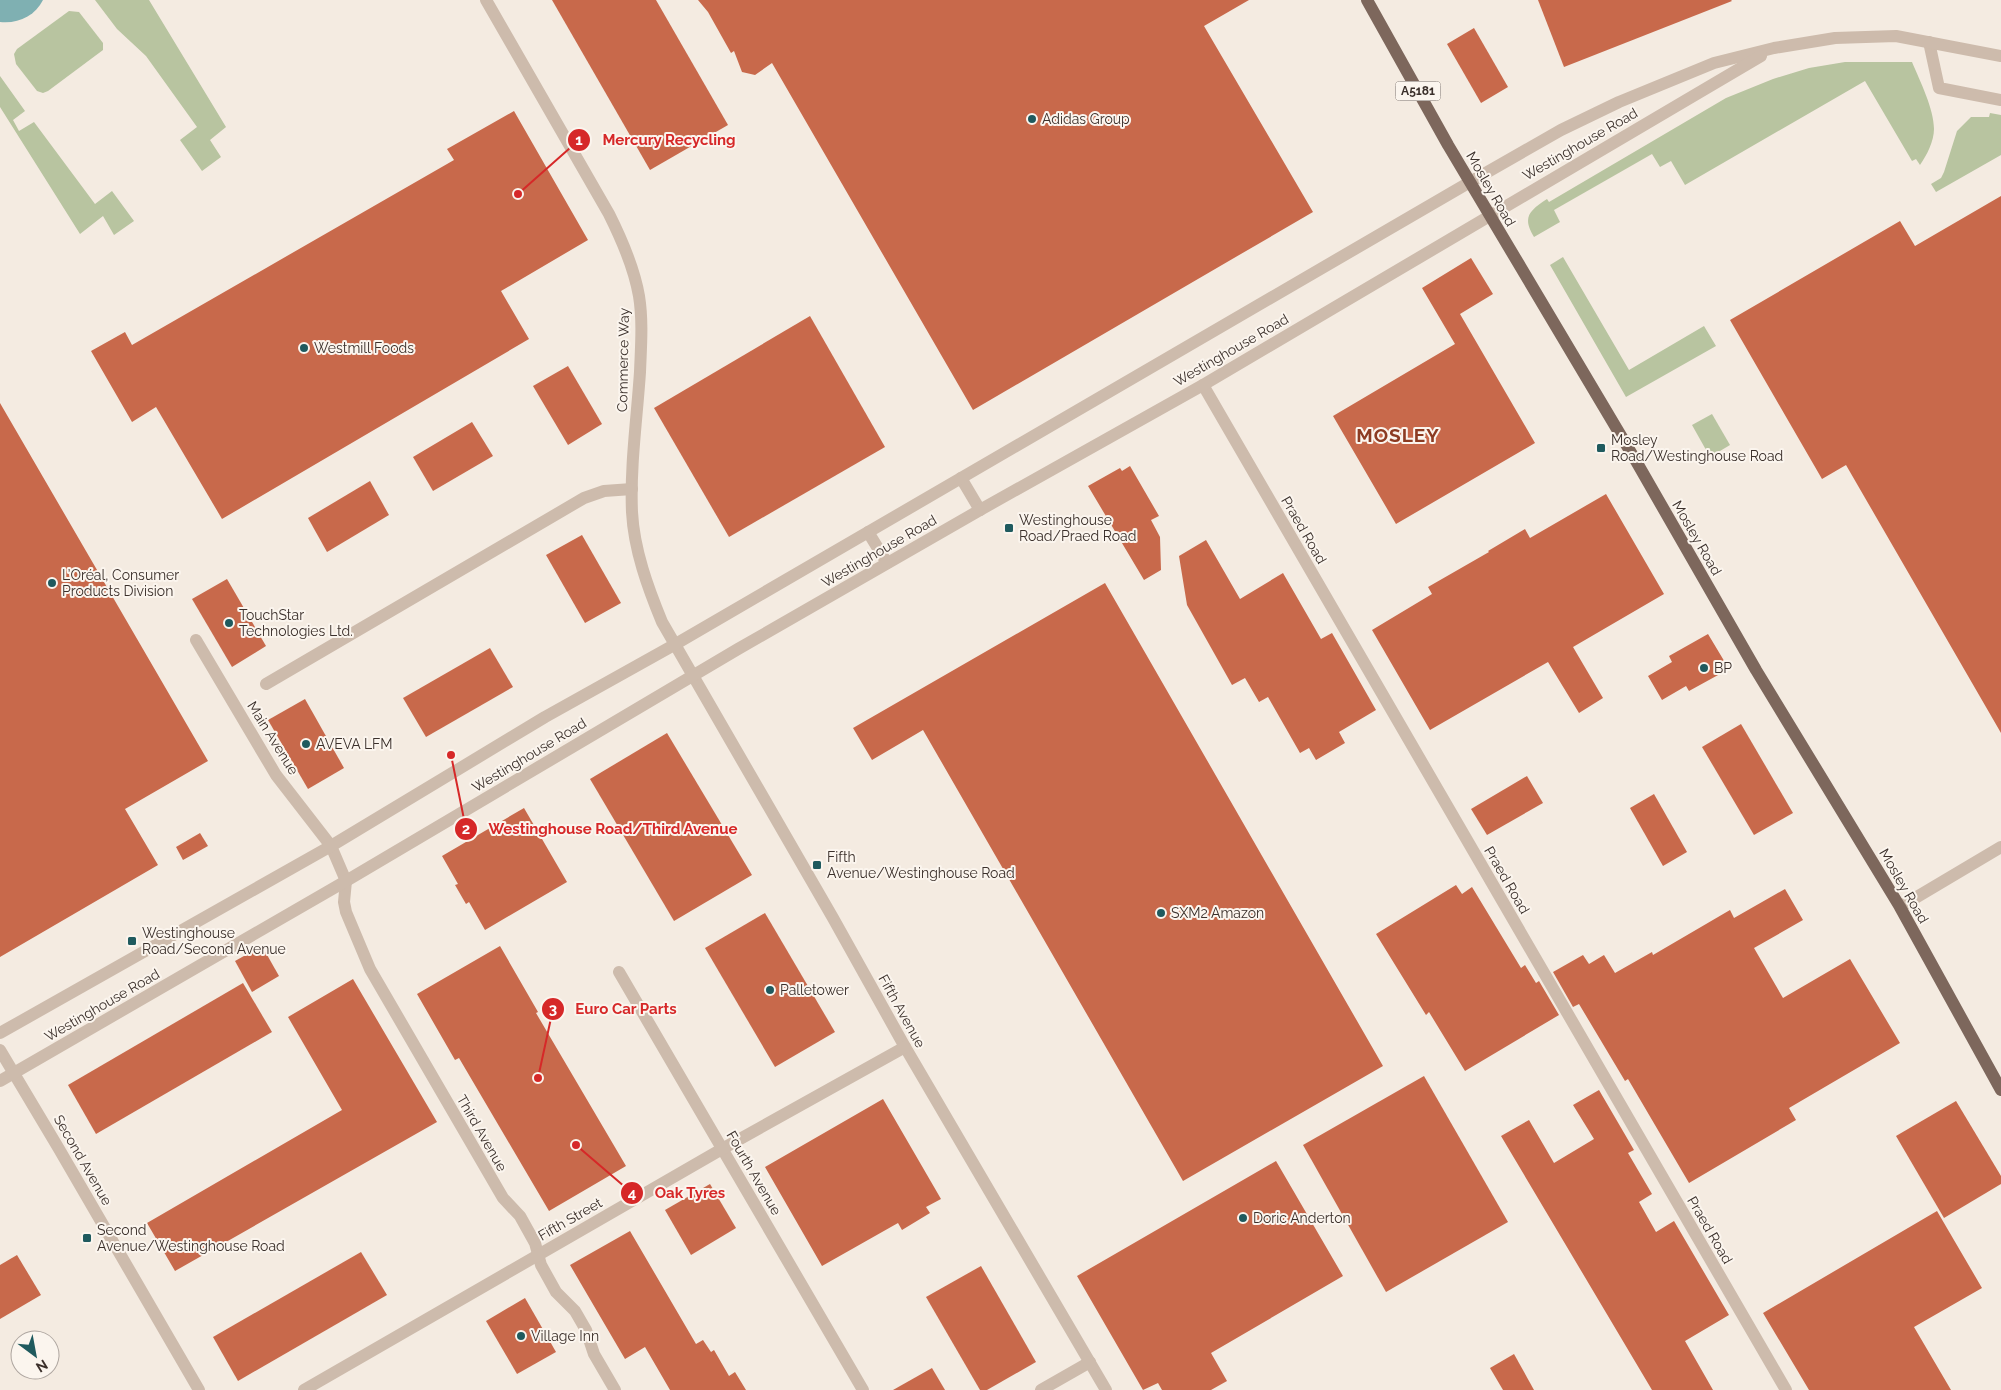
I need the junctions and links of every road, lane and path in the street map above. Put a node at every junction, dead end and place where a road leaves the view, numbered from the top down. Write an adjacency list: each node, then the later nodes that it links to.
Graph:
1 (486, 0): 11 (street, Commerce Way)
2 (1367, 0): 7 (main road, Mosley Road / A5181)
3 (1928, 42): 4 (street, Westinghouse Road); 5 (street, Westinghouse Road); 6 (street)
4 (1774, 48): 7 (street, Westinghouse Road); 8 (street, Westinghouse Road)
5 (2001, 56)
6 (2001, 100)
7 (1470, 182): 8 (main road, Mosley Road / A5181); 10 (street, Westinghouse Road)
8 (1489, 215): 9 (street, Westinghouse Road); 22 (main road, Mosley Road / A5181)
9 (1202, 385): 12 (street, Westinghouse Road); 39 (street, Praed Road)
10 (961, 478): 12 (street); 13 (street, Westinghouse Road)
11 (632, 489): 16 (street, Commerce Way); 18 (street)
12 (980, 510): 14 (street, Westinghouse Road)
13 (868, 532): 14 (street); 16 (street, Westinghouse Road)
14 (888, 563): 17 (street, Westinghouse Road)
15 (196, 640): 19 (street, Main Avenue)
16 (674, 645): 17 (street, Fifth Avenue); 19 (street, Westinghouse Road)
17 (692, 676): 21 (street, Westinghouse Road); 25 (street, Fifth Avenue)
18 (266, 684)
19 (331, 846): 21 (street, Main Avenue); 24 (street, Westinghouse Road)
20 (2001, 847): 22 (street)
21 (346, 881): 27 (street, Westinghouse Road); 31 (street, Third Avenue)
22 (1900, 907): 29 (main road, Mosley Road / A5181)
23 (618, 972): 30 (street, Fourth Avenue)
24 (0, 1033)
25 (905, 1047): 30 (street, Fifth Street); 32 (street, Fifth Avenue)
26 (0, 1050): 27 (street, Second Avenue)
27 (14, 1073): 28 (street, Westinghouse Road); 33 (street, Second Avenue)
28 (0, 1081)
29 (2001, 1090)
30 (722, 1149): 31 (street, Fifth Street); 36 (street, Fourth Avenue)
31 (538, 1254): 34 (street, Fifth Street); 35 (street, Third Avenue)
32 (1090, 1362): 37 (street); 38 (street, Fifth Avenue)
33 (199, 1390)
34 (304, 1390)
35 (615, 1390)
36 (863, 1390)
37 (1041, 1390)
38 (1106, 1390)
39 (1786, 1390)

